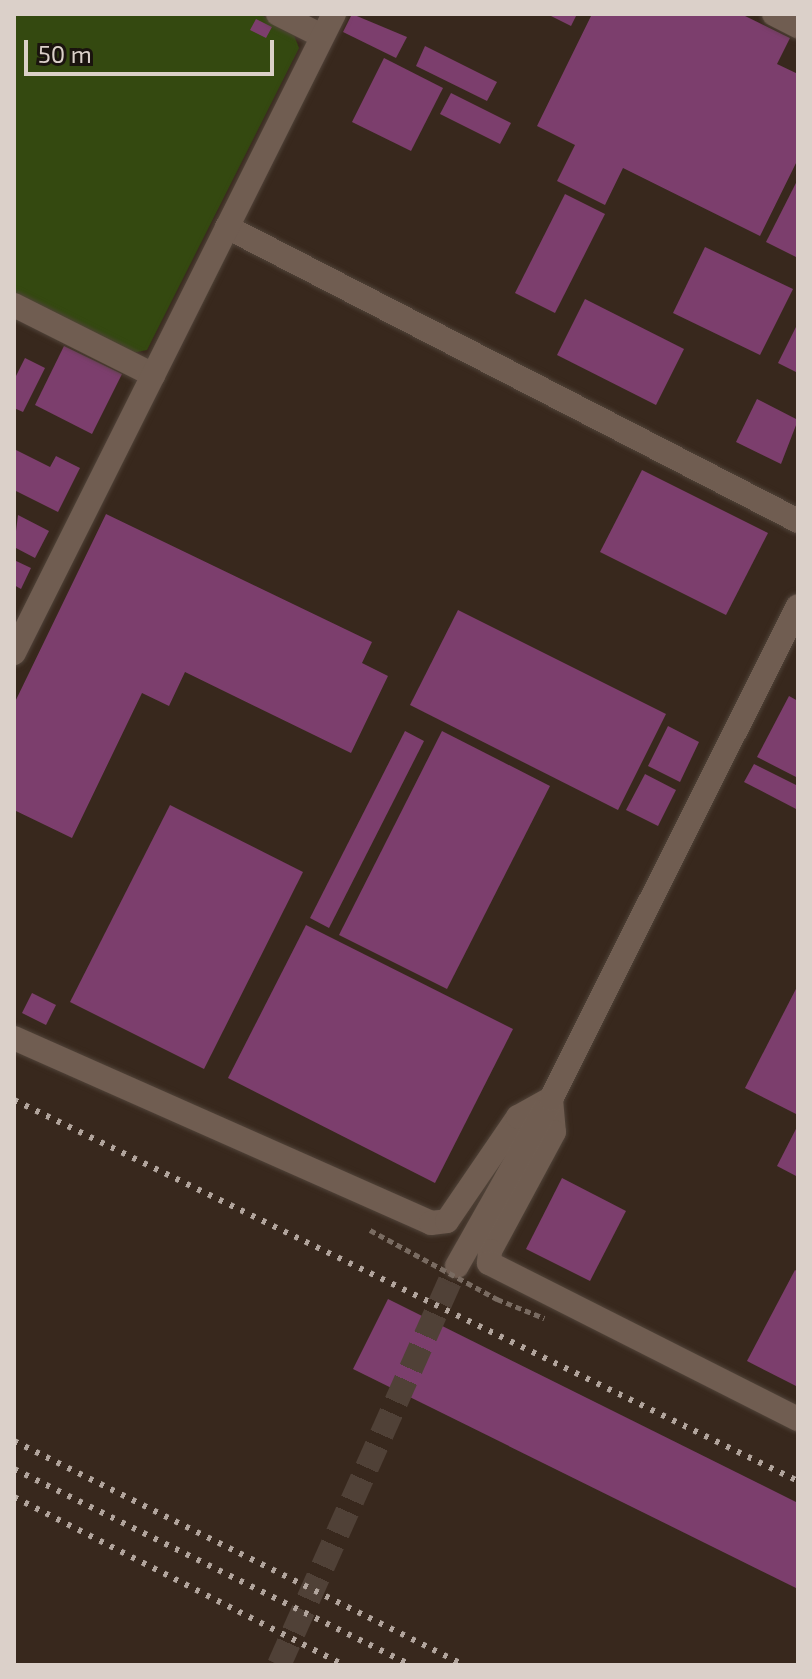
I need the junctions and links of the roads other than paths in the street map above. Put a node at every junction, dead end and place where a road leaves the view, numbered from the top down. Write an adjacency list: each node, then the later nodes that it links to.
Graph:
1 (278, 14): 5 (street)
2 (334, 14): 5 (street)
3 (774, 14): 4 (street)
4 (798, 26)
5 (322, 36): 6 (street)
6 (227, 227): 8 (street); 9 (street)
7 (14, 305): 8 (street)
8 (153, 375): 11 (street)
9 (798, 521)
10 (798, 606): 14 (street)
11 (22, 616): 12 (street)
12 (14, 653)
13 (14, 1038): 14 (street)
14 (551, 1099): 15 (street); 16 (street)
15 (457, 1266)
16 (798, 1419)

